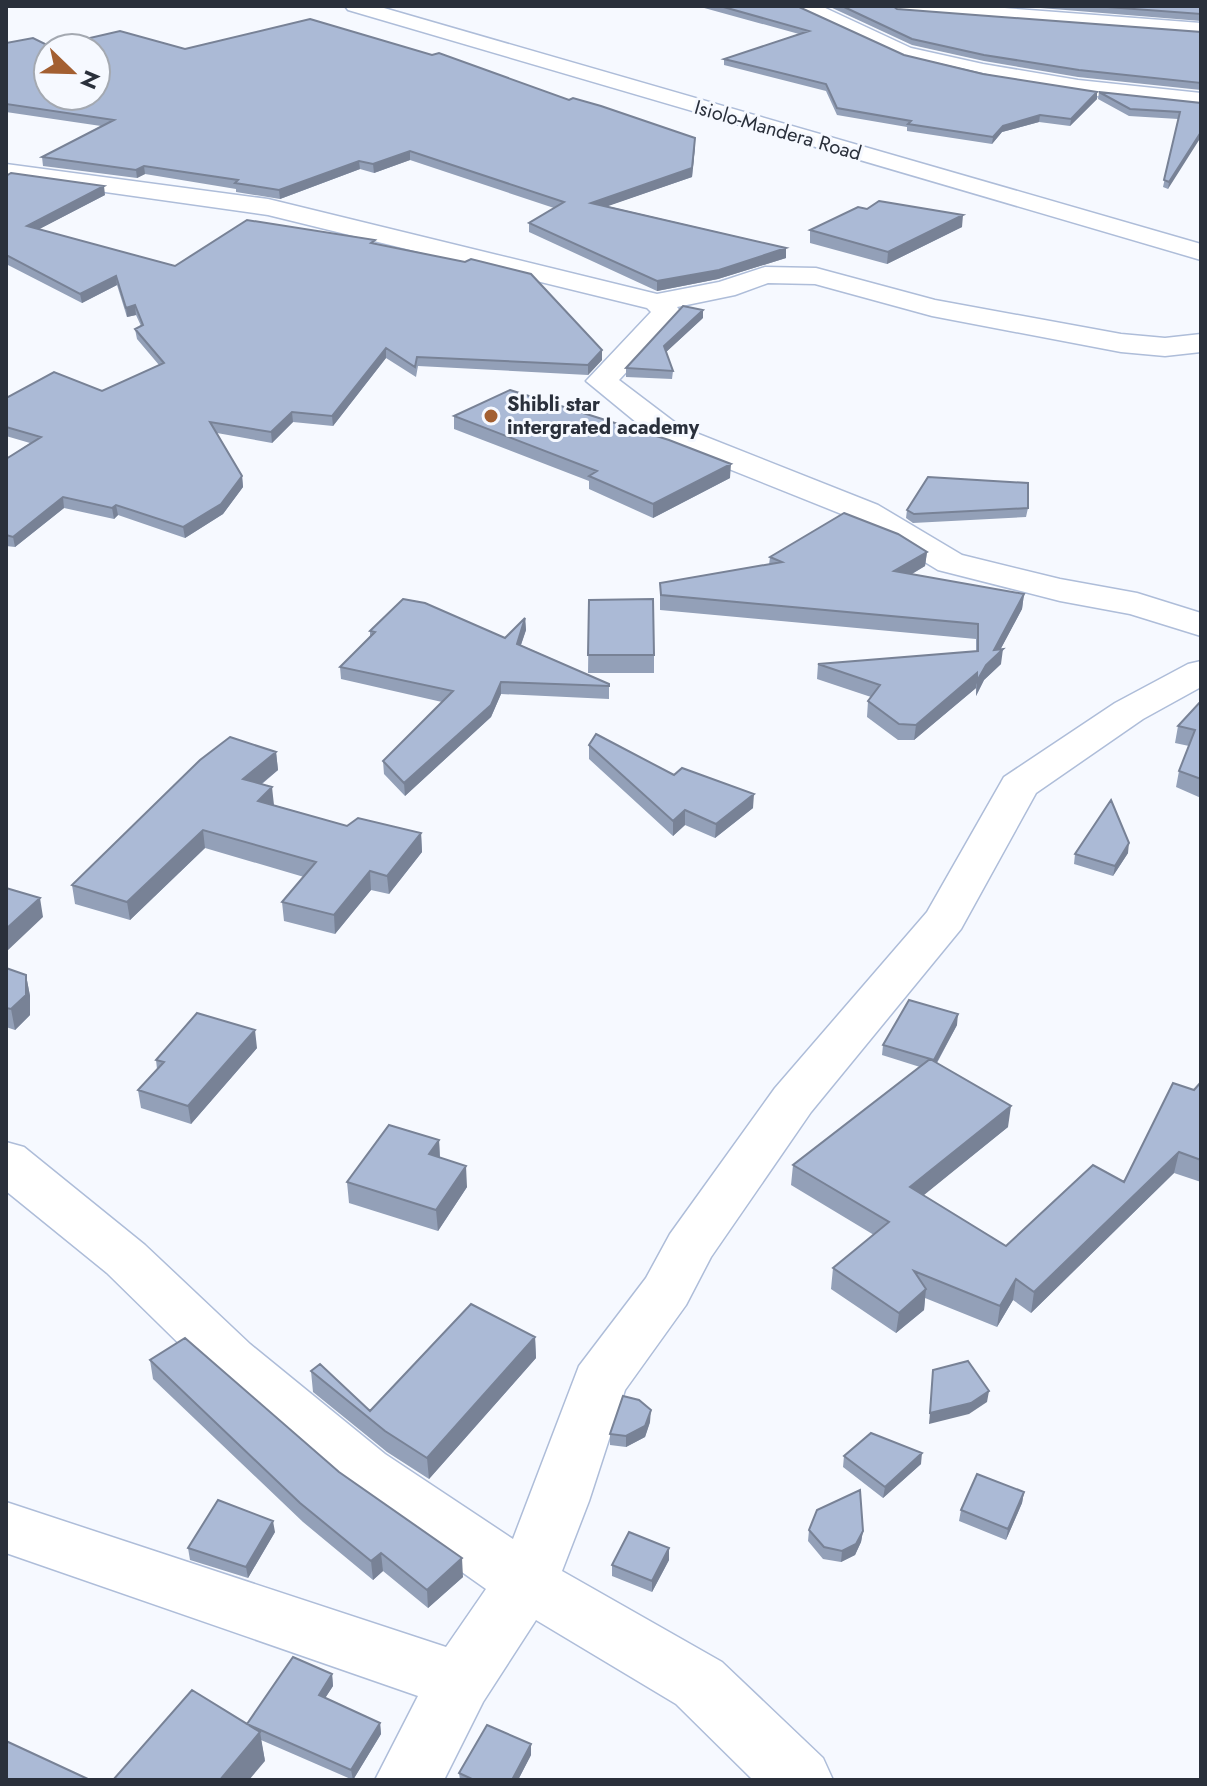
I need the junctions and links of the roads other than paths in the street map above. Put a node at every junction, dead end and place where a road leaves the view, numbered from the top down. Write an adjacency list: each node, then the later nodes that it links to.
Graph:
1 (355, 6): 7 (main road, Isiolo-Mandera Road)
2 (805, 6): 5 (main road)
3 (897, 6): 4 (main road)
4 (1201, 29)
5 (1201, 100)
6 (6, 171): 8 (main road)
7 (1201, 252)
8 (657, 302): 9 (main road); 10 (main road)
9 (1201, 343)
10 (1201, 625)
11 (1201, 672): 14 (main road)
12 (6, 1160): 14 (main road)
13 (6, 1527): 15 (main road)
14 (526, 1582): 15 (main road); 17 (main road)
15 (460, 1681): 16 (main road)
16 (409, 1780)
17 (799, 1780)

